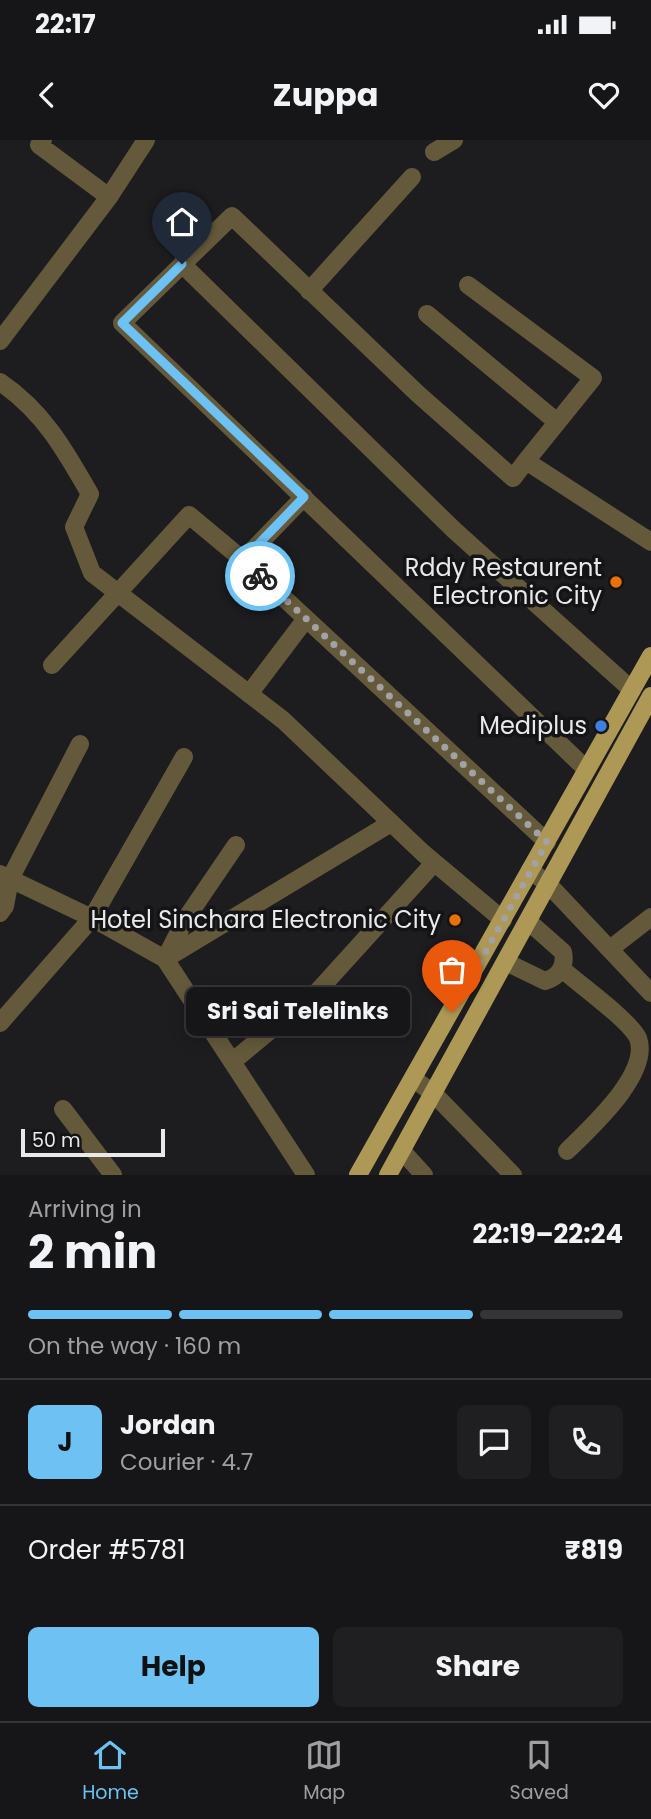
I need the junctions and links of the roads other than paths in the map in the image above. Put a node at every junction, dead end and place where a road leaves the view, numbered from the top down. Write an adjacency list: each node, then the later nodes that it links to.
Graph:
1 (43, 140): 6 (street)
2 (146, 140): 6 (street)
3 (454, 140): 4 (street)
4 (434, 152)
5 (412, 177): 9 (street)
6 (109, 197): 11 (street)
7 (182, 264): 9 (street); 15 (street); 22 (street)
8 (468, 285): 13 (street)
9 (309, 291): 14 (street)
10 (428, 314): 13 (street)
11 (0, 341)
12 (0, 382): 18 (street)
13 (557, 422): 14 (street)
14 (526, 461): 16 (street)
15 (304, 497): 17 (street); 27 (street)
16 (651, 542)
17 (243, 560): 18 (street); 19 (street)
18 (117, 593): 21 (street); 23 (street)
19 (305, 620): 23 (street); 29 (street)
20 (651, 656): 22 (main road)
21 (51, 665)
22 (632, 690): 27 (main road)
23 (249, 694): 28 (street)
24 (651, 696): 34 (main road)
25 (80, 744): 33 (street)
26 (184, 757): 37 (street)
27 (586, 769): 29 (main road)
28 (391, 823): 31 (street); 41 (street)
29 (547, 842): 32 (main road)
30 (236, 845): 41 (street)
31 (434, 863): 38 (street); 46 (street)
32 (530, 870): 34 (street); 38 (main road)
33 (5, 876): 35 (street); 37 (street)
34 (549, 886): 39 (main road); 40 (street)
35 (0, 913)
36 (651, 917): 40 (street)
37 (92, 918): 41 (street); 45 (street)
38 (503, 920): 47 (main road)
39 (529, 922): 42 (main road); 43 (street)
40 (610, 950): 44 (street)
41 (165, 960): 46 (street)
42 (506, 962): 43 (street); 48 (main road)
43 (562, 969): 50 (street)
44 (651, 993)
45 (0, 1023)
46 (232, 1062): 53 (street)
47 (414, 1079): 48 (street); 54 (main road)
48 (434, 1094): 51 (main road); 57 (street)
49 (63, 1109): 52 (street)
50 (567, 1151)
51 (402, 1152): 55 (main road); 56 (street)
52 (113, 1175)
53 (306, 1175)
54 (358, 1175)
55 (388, 1175)
56 (424, 1175)
57 (513, 1175)

